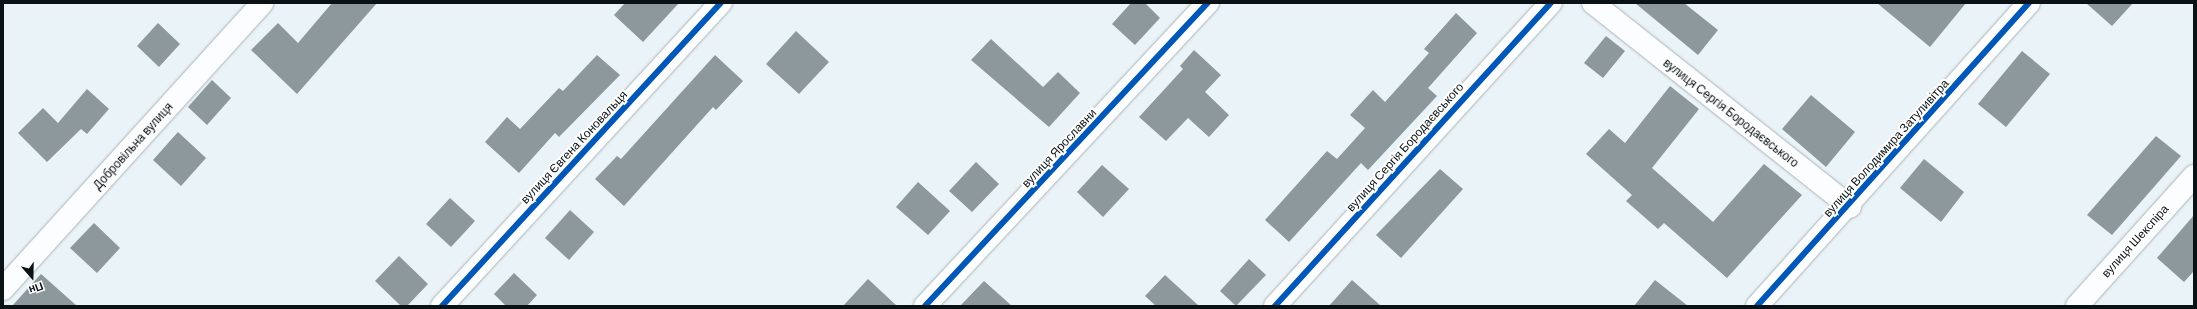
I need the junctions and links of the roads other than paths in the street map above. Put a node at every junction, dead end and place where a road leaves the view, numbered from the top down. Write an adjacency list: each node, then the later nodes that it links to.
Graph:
1 (262, 3): 9 (street, Добровільна вулиця)
2 (721, 3): 10 (street, вулиця Євгена Коновальця)
3 (1208, 3): 11 (street, вулиця Ярославни)
4 (1551, 3): 12 (street, вулиця Сергія Бородаєвського)
5 (1593, 3): 8 (street, вулиця Сергія Бородаєвського)
6 (2029, 3): 8 (street, вулиця Володимира Затуливітра)
7 (2194, 176): 14 (street, вулиця Шекспіра)
8 (1850, 207): 13 (street, вулиця Володимира Затуливітра)
9 (3, 289)
10 (442, 306)
11 (925, 306)
12 (1275, 306)
13 (1757, 306)
14 (2077, 306)

